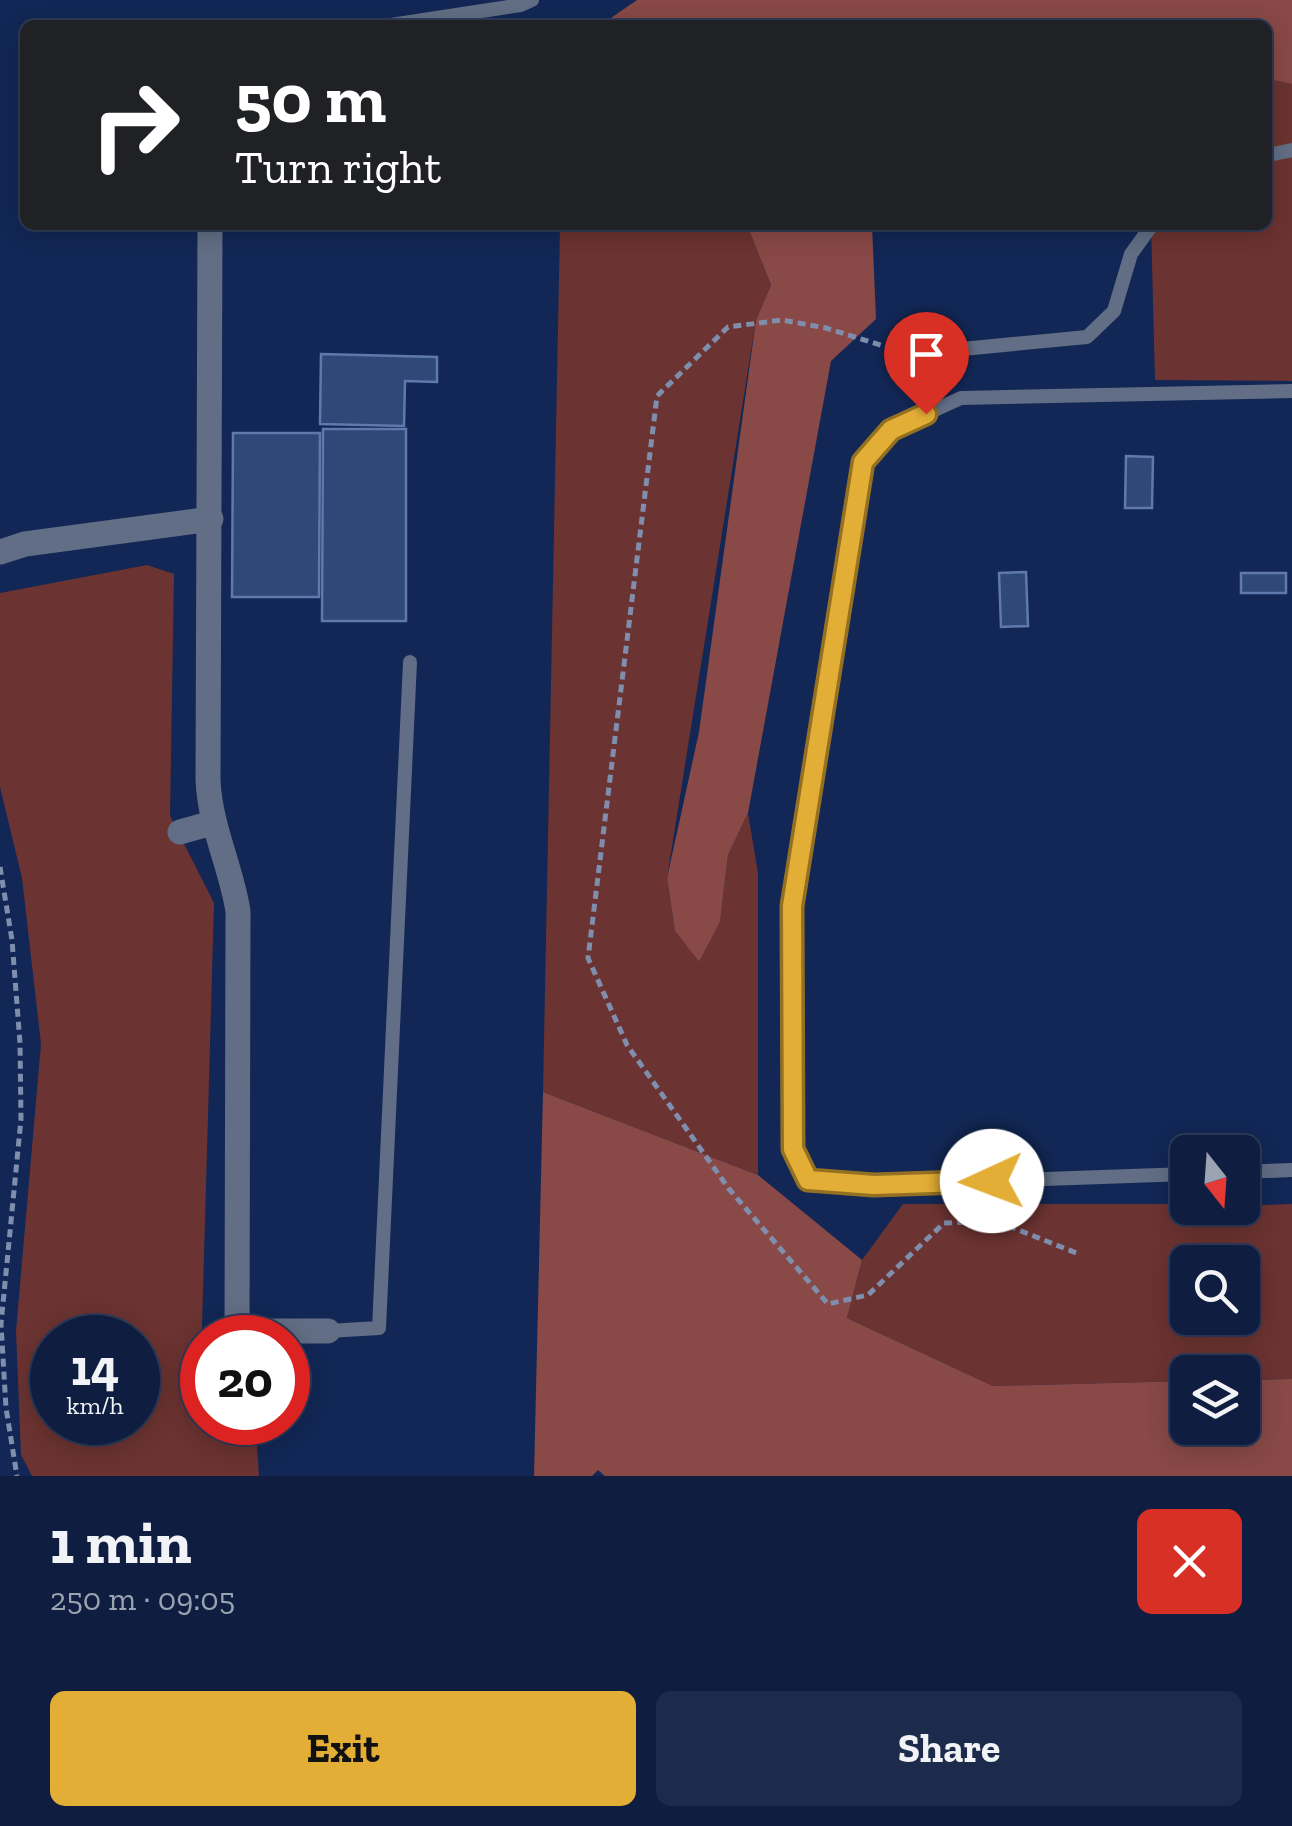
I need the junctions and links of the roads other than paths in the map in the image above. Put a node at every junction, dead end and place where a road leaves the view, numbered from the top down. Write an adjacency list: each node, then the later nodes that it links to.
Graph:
1 (532, 0): 2 (lane)
2 (424, 20)
3 (210, 230): 7 (street)
4 (1148, 230): 5 (lane)
5 (910, 354)
6 (1292, 392): 14 (lane)
7 (210, 519): 8 (street); 10 (street)
8 (0, 552)
9 (410, 662): 16 (lane)
10 (212, 823): 11 (street); 15 (street)
11 (180, 832)
12 (1292, 1170): 13 (lane)
13 (1260, 1171)
14 (1170, 1175)
15 (237, 1315)
16 (328, 1331): 17 (street)
17 (310, 1332)

